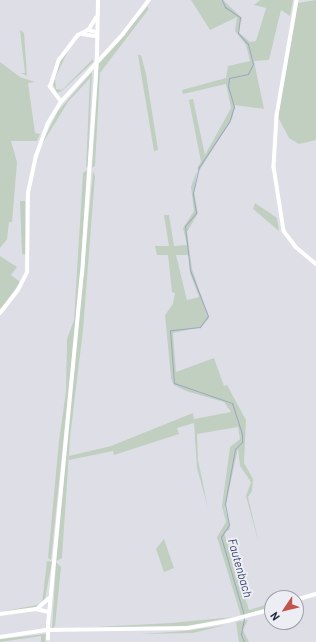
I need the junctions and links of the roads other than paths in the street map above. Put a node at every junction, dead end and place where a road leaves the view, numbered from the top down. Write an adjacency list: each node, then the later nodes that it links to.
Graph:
1 (98, 0): 4 (main road)
2 (148, 0): 8 (main road)
3 (297, 0): 9 (main road)
4 (97, 15): 5 (main road); 7 (main road)
5 (88, 30): 6 (main road); 7 (main road)
6 (81, 34): 7 (main road); 8 (main road)
7 (97, 34): 11 (main road, bridge)
8 (61, 102): 10 (main road)
9 (316, 264)
10 (0, 313)
11 (50, 590): 14 (main road); 16 (main road)
12 (316, 594): 13 (main road)
13 (304, 598)
14 (42, 607): 15 (main road); 16 (main road)
15 (36, 610): 16 (main road); 18 (main road)
16 (49, 611): 20 (main road, bridge)
17 (264, 611): 19 (main road)
18 (0, 614)
19 (0, 637)
20 (48, 641)

